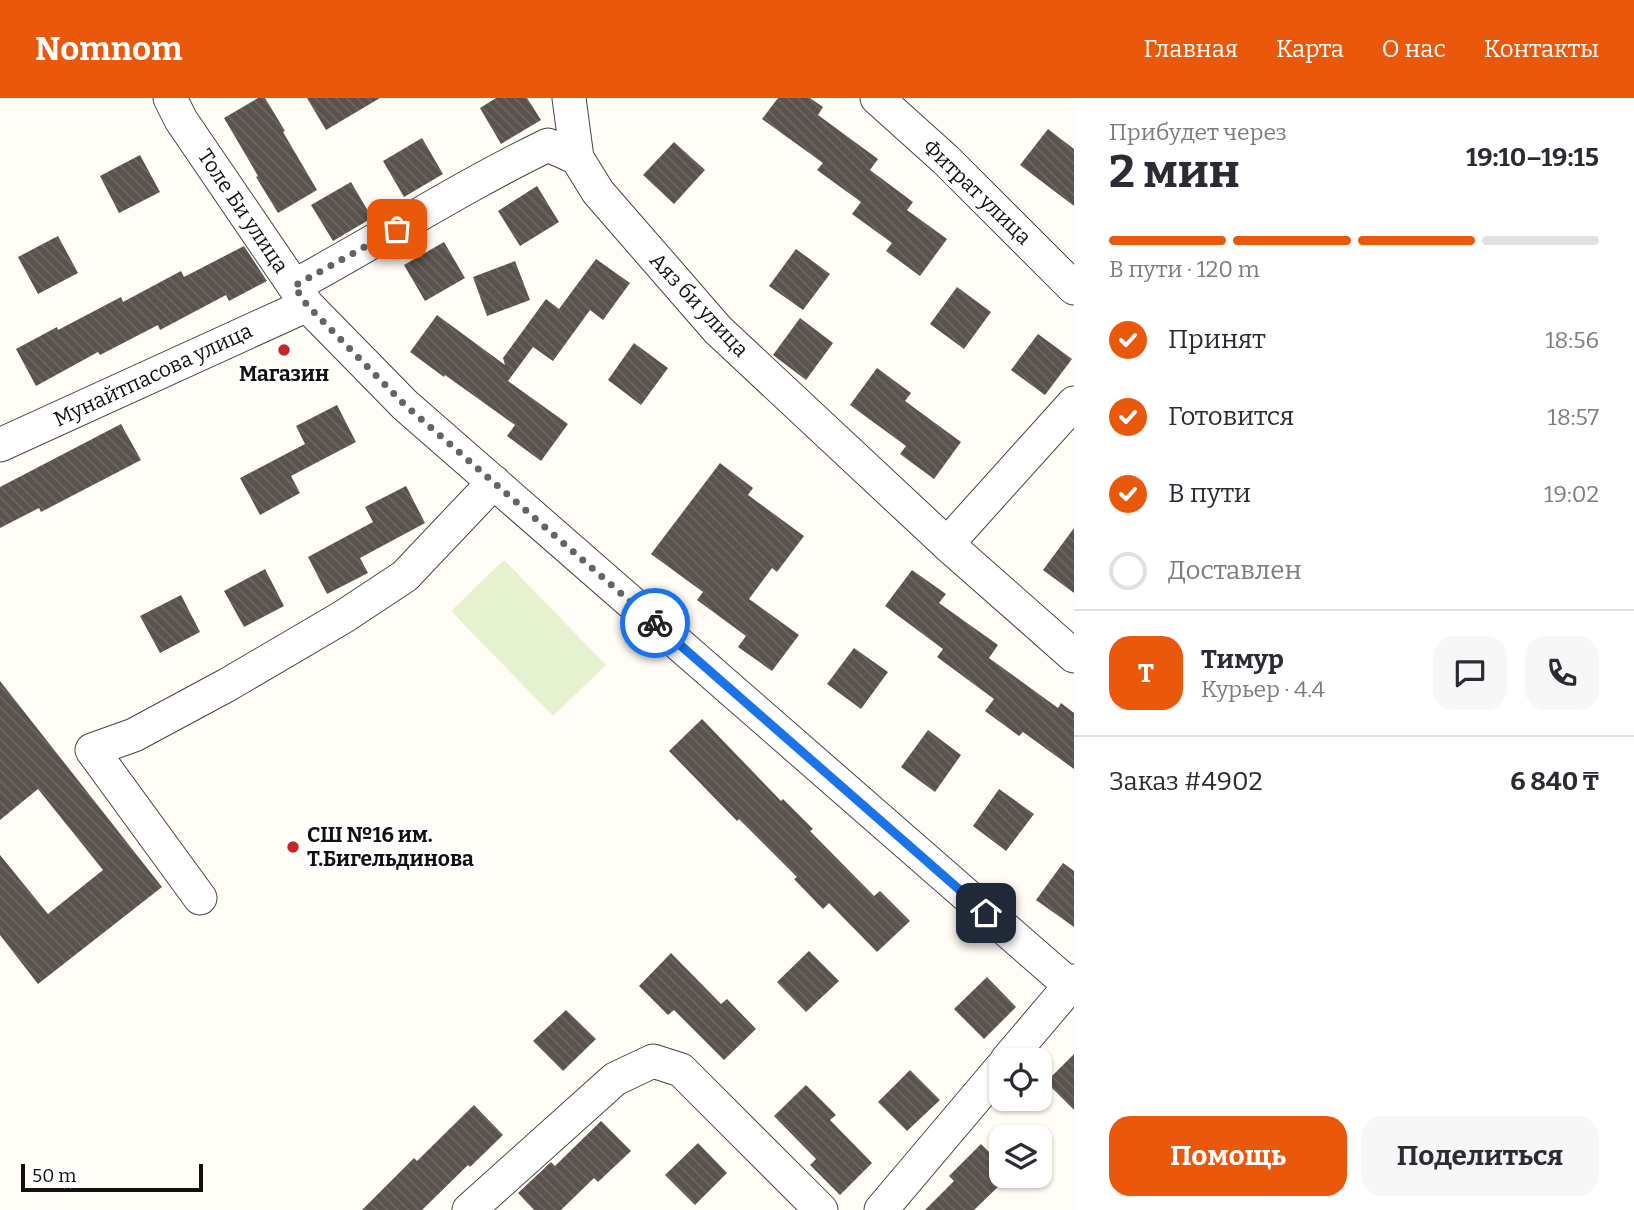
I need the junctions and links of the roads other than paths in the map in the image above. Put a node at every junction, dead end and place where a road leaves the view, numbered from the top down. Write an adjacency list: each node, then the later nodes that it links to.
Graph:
1 (170, 98): 6 (street, Толе Би улица)
2 (569, 98): 4 (street)
3 (877, 98): 5 (street, Фитрат улица)
4 (577, 158): 6 (street); 10 (street, Аяз би улица)
5 (1074, 288)
6 (300, 295): 8 (street, Мунайтпасова улица); 9 (street, Толе Би улица)
7 (1074, 403): 10 (street)
8 (0, 446)
9 (494, 482): 12 (street); 13 (street, Толе Би улица)
10 (947, 544): 11 (street, Аяз би улица)
11 (1074, 656)
12 (200, 898)
13 (1073, 985): 14 (street)
14 (1018, 1048)
15 (989, 1082): 18 (street)
16 (469, 1210): 17 (street)
17 (821, 1210)
18 (881, 1210)

